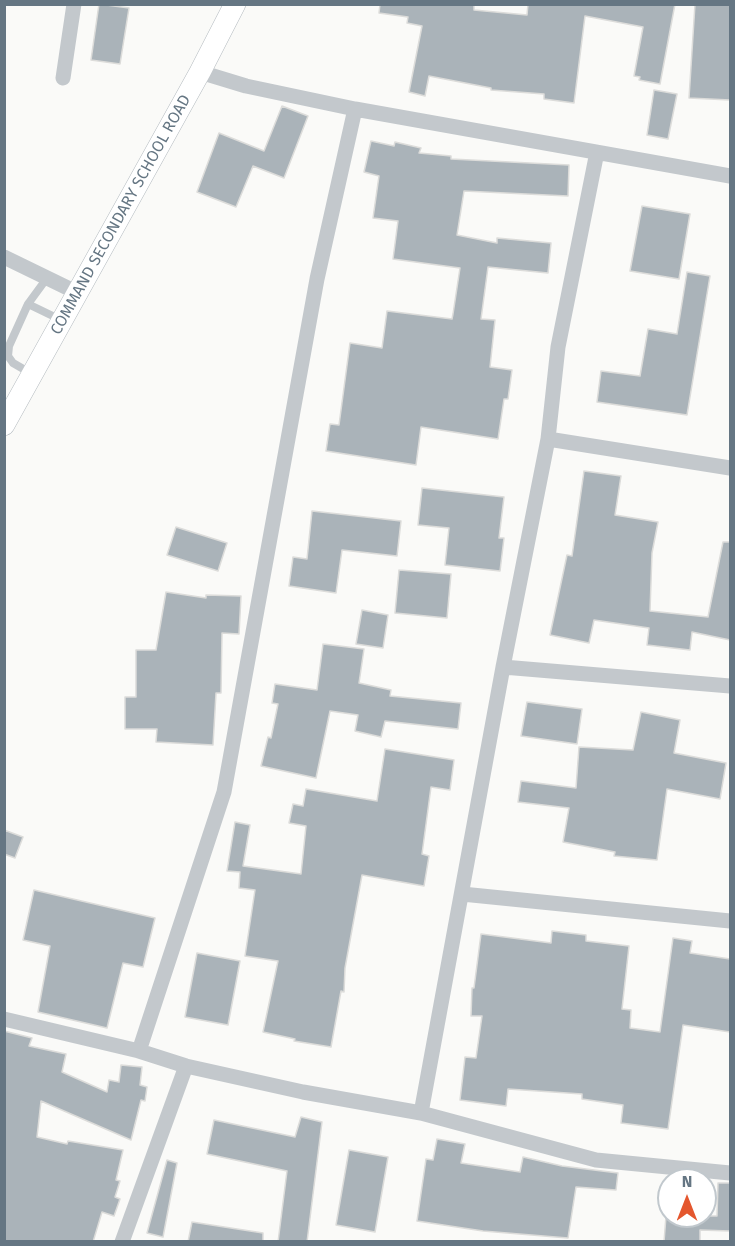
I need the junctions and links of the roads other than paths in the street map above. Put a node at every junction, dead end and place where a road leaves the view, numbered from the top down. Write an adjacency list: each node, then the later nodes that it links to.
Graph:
1 (74, 4): 4 (street)
2 (235, 4): 3 (main road, COMMAND SECONDARY SCHOOL ROAD)
3 (200, 72): 5 (street); 10 (main road, COMMAND SECONDARY SCHOOL ROAD)
4 (63, 78)
5 (355, 109): 6 (street); 22 (street)
6 (597, 152): 7 (street); 15 (street)
7 (730, 176)
8 (4, 257): 9 (street)
9 (47, 278): 10 (street); 11 (lane)
10 (78, 293): 12 (main road, COMMAND SECONDARY SCHOOL ROAD)
11 (28, 304): 12 (lane); 13 (lane)
12 (63, 321): 13 (main road, COMMAND SECONDARY SCHOOL ROAD)
13 (33, 374): 14 (main road, COMMAND SECONDARY SCHOOL ROAD)
14 (4, 425)
15 (548, 439): 16 (street); 17 (street)
16 (730, 468)
17 (503, 667): 18 (street); 19 (street)
18 (730, 686)
19 (462, 894): 20 (street); 24 (street)
20 (730, 921)
21 (4, 1019): 22 (street)
22 (139, 1051): 23 (street)
23 (186, 1065): 24 (street); 26 (street)
24 (422, 1113): 25 (street)
25 (730, 1173)
26 (122, 1242)

